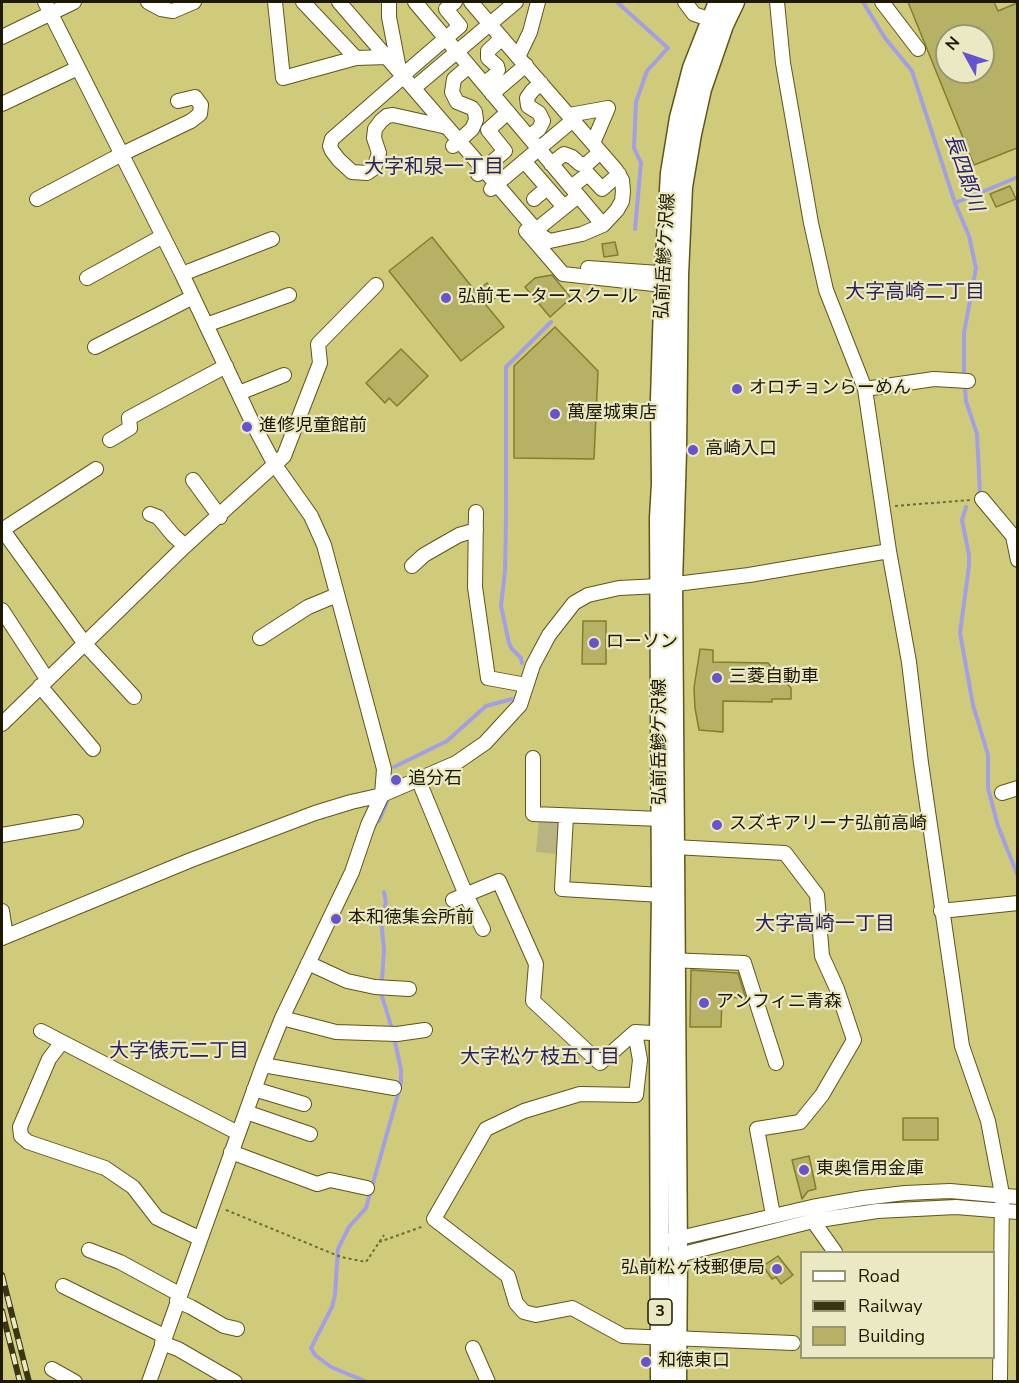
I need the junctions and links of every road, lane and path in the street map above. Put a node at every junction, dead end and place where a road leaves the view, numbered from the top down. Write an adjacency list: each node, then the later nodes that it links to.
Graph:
1 (74, 2): 20 (street)
2 (148, 2): 3 (street)
3 (194, 2)
4 (275, 2): 30 (street)
5 (303, 2): 30 (street)
6 (339, 2): 23 (street)
7 (354, 2): 23 (street)
8 (389, 2): 34 (street)
9 (415, 2): 26 (street)
10 (455, 2): 26 (street)
11 (471, 2): 21 (street)
12 (505, 2): 21 (street)
13 (516, 2): 21 (street)
14 (538, 2): 31 (street)
15 (685, 2): 22 (street)
16 (718, 2): 22 (main road, 弘前岳鰺ケ沢線 / 3)
17 (735, 2): 22 (main road, 3)
18 (777, 2): 73 (street)
19 (882, 2): 27 (street)
20 (47, 7): 24 (street); 33 (street)
21 (494, 20): 25 (street); 28 (street)
22 (717, 22): 64 (main road, 弘前岳鰺ケ沢線 / 3)
23 (362, 29): 29 (street)
24 (2, 37)
25 (502, 38): 31 (street); 37 (street)
26 (446, 39): 28 (street); 34 (street)
27 (918, 49)
28 (457, 52): 32 (street); 36 (street)
29 (387, 57): 30 (street); 34 (street)
30 (356, 58)
31 (522, 61): 35 (street); 37 (street)
32 (469, 66): 37 (street); 44 (street)
33 (78, 68): 39 (street); 47 (street)
34 (402, 74): 36 (street); 42 (street)
35 (541, 83): 41 (street); 43 (street)
36 (414, 88): 42 (street)
37 (488, 89): 40 (street)
38 (178, 101): 47 (street)
39 (2, 104)
40 (508, 112): 43 (street); 50 (street)
41 (571, 117): 45 (street); 45 (street); 46 (street)
42 (447, 127): 44 (street)
43 (529, 138): 46 (street)
44 (459, 140): 50 (street)
45 (596, 147): 49 (street); 51 (street)
46 (539, 149): 48 (street); 49 (street)
47 (122, 154): 55 (street); 60 (street)
48 (524, 161): 52 (street); 53 (street)
49 (551, 164): 54 (street)
50 (481, 172): 52 (street)
51 (619, 174): 54 (street); 58 (street)
52 (494, 187): 59 (street)
53 (547, 188): 56 (street); 57 (street)
54 (575, 191): 57 (street); 58 (street)
55 (37, 199)
56 (534, 199)
57 (564, 207): 59 (street)
58 (603, 225): 59 (street)
59 (533, 233): 64 (street)
60 (163, 236): 62 (street); 63 (street)
61 (272, 239): 62 (street)
62 (182, 274): 67 (street)
63 (87, 278)
64 (671, 280): 91 (main road, 弘前岳鰺ケ沢線 / 3)
65 (376, 285): 76 (street)
66 (289, 295): 68 (street)
67 (193, 297): 68 (street); 69 (street)
68 (206, 325): 70 (street)
69 (95, 347)
70 (226, 366): 74 (street); 75 (street)
71 (284, 375): 74 (street)
72 (968, 381): 73 (street)
73 (865, 389): 80 (street)
74 (239, 393): 76 (street)
75 (110, 440)
76 (275, 465): 83 (street); 92 (street)
77 (96, 469): 84 (street)
78 (193, 480): 83 (street)
79 (982, 499): 80 (path); 86 (street)
80 (883, 506): 88 (street)
81 (476, 512): 85 (street)
82 (150, 514): 87 (street)
83 (220, 516): 87 (street)
84 (2, 530): 95 (street)
85 (476, 530): 90 (street); 97 (street)
86 (1015, 536): 89 (street)
87 (185, 546): 95 (street)
88 (889, 551): 91 (street); 115 (street)
89 (1017, 560)
90 (412, 566)
91 (666, 585): 97 (street); 107 (main road, 弘前岳鰺ケ沢線 / 3); 110 (main road, 3)
92 (338, 595): 94 (street); 105 (street)
93 (2, 610): 96 (street)
94 (260, 638)
95 (85, 644): 96 (street); 98 (street)
96 (44, 683): 99 (street); 100 (street)
97 (526, 685): 102 (street)
98 (134, 697)
99 (2, 724)
100 (93, 749)
101 (533, 758): 106 (street)
102 (418, 779): 105 (street); 112 (street)
103 (1017, 788): 104 (street)
104 (1002, 793)
105 (382, 795): 117 (street); 119 (street)
106 (566, 816): 107 (street); 111 (street)
107 (661, 819): 111 (main road, 弘前岳鰺ケ沢線 / 3)
108 (76, 822): 109 (street)
109 (2, 835)
110 (674, 847): 118 (main road, 3); 142 (street)
111 (662, 896): 118 (main road, 弘前岳鰺ケ沢線 / 3)
112 (459, 897): 116 (street); 124 (street)
113 (1017, 903): 115 (street)
114 (2, 911): 117 (street)
115 (941, 911): 137 (street)
116 (483, 929)
117 (4, 937)
118 (668, 960): 125 (main road, 弘前岳鰺ケ沢線 / 3); 127 (street)
119 (308, 963): 120 (street); 121 (street)
120 (409, 989)
121 (282, 1018): 122 (street); 128 (street)
122 (424, 1030)
123 (41, 1031): 126 (street)
124 (635, 1032): 125 (street); 143 (street)
125 (667, 1034): 148 (main road, 3); 150 (main road, 弘前岳鰺ケ沢線 / 3)
126 (62, 1042): 133 (street); 146 (street)
127 (776, 1063)
128 (263, 1065): 129 (street); 130 (street)
129 (394, 1088)
130 (254, 1089): 131 (street); 132 (street)
131 (304, 1104)
132 (246, 1112): 133 (street); 134 (street)
133 (238, 1133): 135 (street)
134 (310, 1134)
135 (231, 1152): 136 (street); 139 (street)
136 (367, 1188)
137 (1002, 1194): 138 (street); 140 (street); 142 (street)
138 (1017, 1197)
139 (212, 1204): 146 (street); 147 (path)
140 (1002, 1209): 141 (street); 144 (street); 152 (street)
141 (1017, 1212)
142 (773, 1215): 148 (street)
143 (434, 1219): 147 (path); 158 (street)
144 (813, 1221): 148 (street); 151 (street)
145 (384, 1234): 147 (path)
146 (200, 1238): 155 (street)
147 (379, 1242)
148 (678, 1247): 150 (street); 158 (main road, 3)
149 (89, 1250): 155 (street)
150 (660, 1251): 158 (main road, 弘前岳鰺ケ沢線 / 3)
151 (834, 1251)
152 (998, 1271): 153 (street); 168 (street)
153 (1017, 1271)
154 (63, 1286): 157 (street)
155 (178, 1298): 156 (street); 157 (street)
156 (237, 1329)
157 (163, 1339): 163 (street); 164 (street)
158 (669, 1339): 159 (street); 166 (main road, 弘前岳鰺ケ沢線 / 3); 167 (main road, 3)
159 (793, 1343)
160 (473, 1348): 165 (street)
161 (52, 1369): 162 (street)
162 (75, 1382)
163 (149, 1382)
164 (234, 1382)
165 (488, 1382)
166 (660, 1382)
167 (677, 1382)
168 (1000, 1382)

